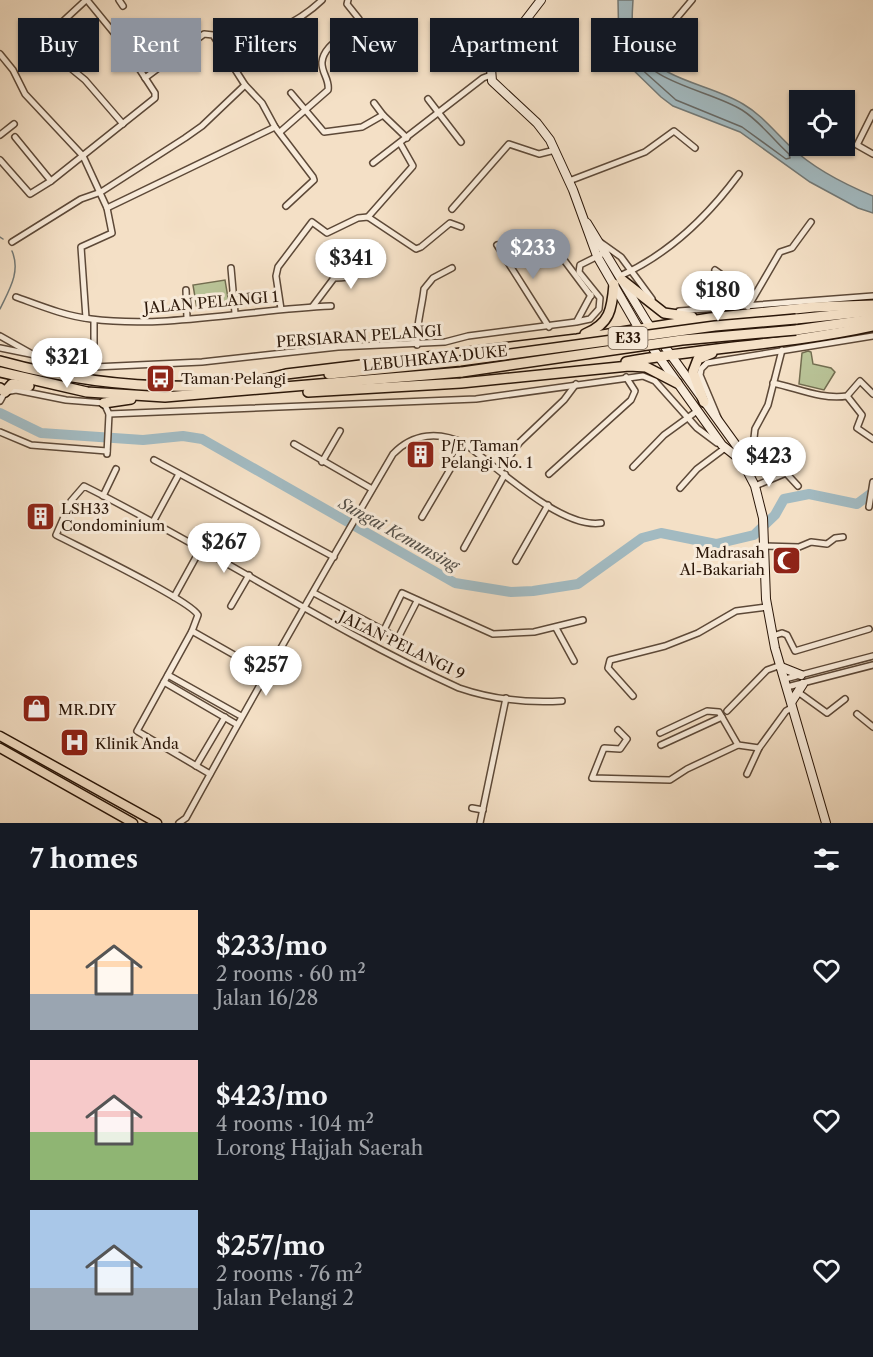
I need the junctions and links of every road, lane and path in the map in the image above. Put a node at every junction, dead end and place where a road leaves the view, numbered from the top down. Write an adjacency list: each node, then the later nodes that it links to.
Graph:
1 (87, 0): 8 (street); 16 (street)
2 (119, 0): 7 (street)
3 (322, 0): 9 (street)
4 (348, 0): 21 (street)
5 (542, 0): 15 (street)
6 (692, 0): 10 (street)
7 (123, 6)
8 (67, 18)
9 (301, 18)
10 (677, 18)
11 (213, 35): 16 (street)
12 (0, 54): 37 (street)
13 (75, 72): 26 (street)
14 (237, 72): 17 (street)
15 (491, 75): 22 (street); 35 (street)
16 (145, 78): 26 (street)
17 (245, 85): 27 (street); 43 (street)
18 (291, 93): 21 (street)
19 (428, 99): 22 (street)
20 (374, 103): 24 (street)
21 (307, 111): 24 (street); 28 (street)
22 (438, 112): 31 (street); 32 (street)
23 (873, 113): 36 (street)
24 (383, 116): 31 (street)
25 (14, 124): 29 (street)
26 (123, 124): 37 (street)
27 (275, 127): 28 (street); 45 (street)
28 (280, 132): 44 (street)
29 (0, 135)
30 (15, 137): 41 (street)
31 (407, 138): 33 (street)
32 (461, 142)
33 (400, 143): 39 (street); 47 (street)
34 (695, 148): 42 (street)
35 (555, 150): 42 (street); 46 (street)
36 (873, 154)
37 (83, 156): 41 (street); 43 (street)
38 (0, 160): 41 (street)
39 (373, 163)
40 (739, 174): 60 (street)
41 (51, 181)
42 (569, 181): 49 (street)
43 (101, 192): 45 (street); 52 (street)
44 (286, 206)
45 (107, 208): 75 (street)
46 (452, 209)
47 (368, 217): 50 (street); 72 (street)
48 (811, 222): 67 (street)
49 (586, 223): 51 (street); 55 (street)
50 (461, 227)
51 (599, 241): 54 (street); 60 (street)
52 (12, 242)
53 (498, 245): 82 (street)
54 (606, 252): 55 (street, PERSIARAN PELANGI); 62 (street)
55 (597, 256): 62 (street); 64 (street, PERSIARAN PELANGI)
56 (375, 258): 69 (street)
57 (564, 260): 64 (street)
58 (231, 268): 74 (street)
59 (452, 268): 88 (street)
60 (631, 270): 62 (street); 71 (street)
61 (715, 270): 67 (street)
62 (619, 280): 77 (highway); 83 (street); 84 (street); 87 (highway)
63 (186, 290): 76 (street)
64 (592, 293): 80 (street); 80 (street, PERSIARAN PELANGI)
65 (873, 296): 71 (street)
66 (16, 297): 75 (street, JALAN PELANGI 1)
67 (753, 297): 71 (street)
68 (873, 305): 77 (highway)
69 (313, 306): 70 (street, JALAN PELANGI 1); 72 (street, JALAN PELANGI 1)
70 (330, 306)
71 (747, 307)
72 (281, 309): 74 (street, JALAN PELANGI 1)
73 (873, 311): 100 (highway, LEBUHRAYA DUKE / E33, bridge)
74 (235, 314): 76 (street, JALAN PELANGI 1)
75 (86, 318): 79 (street, JALAN PELANGI 1)
76 (188, 318): 79 (street, JALAN PELANGI 1)
77 (710, 318): 83 (highway)
78 (873, 319): 106 (highway, LEBUHRAYA DUKE / E33, bridge)
79 (94, 320): 96 (street)
80 (576, 322): 82 (street, PERSIARAN PELANGI)
81 (873, 326): 90 (highway)
82 (549, 327): 88 (street, PERSIARAN PELANGI)
83 (651, 328): 84 (highway); 92 (street)
84 (639, 329): 87 (highway); 94 (street)
85 (0, 336): 93 (street)
86 (873, 336): 91 (street)
87 (569, 340): 100 (highway)
88 (417, 345): 96 (street, PERSIARAN PELANGI)
89 (0, 348): 93 (street, PERSIARAN PELANGI)
90 (723, 349): 92 (highway); 111 (highway)
91 (782, 350): 102 (street); 116 (street)
92 (669, 354): 94 (highway); 111 (street)
93 (36, 356): 96 (street, PERSIARAN PELANGI)
94 (658, 356): 98 (highway); 101 (street)
95 (0, 361): 100 (highway, LEBUHRAYA DUKE / E33)
96 (94, 367)
97 (0, 372): 105 (highway, LEBUHRAYA DUKE / E33)
98 (553, 373): 101 (highway); 106 (highway)
99 (626, 377): 103 (street); 115 (street); 130 (street)
100 (250, 383)
101 (677, 383): 113 (street)
102 (773, 383): 108 (street); 124 (street)
103 (576, 384): 114 (street); 128 (street)
104 (2, 390): 105 (highway); 110 (street); 112 (street)
105 (87, 392): 109 (highway, LEBUHRAYA DUKE / E33)
106 (228, 393): 109 (highway, LEBUHRAYA DUKE / E33)
107 (873, 394): 108 (street)
108 (847, 396): 119 (street)
109 (136, 397): 112 (highway)
110 (0, 401)
111 (704, 402): 116 (street)
112 (104, 403): 114 (street)
113 (697, 411): 115 (street); 122 (street)
114 (109, 414): 118 (street)
115 (686, 417): 122 (street); 126 (street)
116 (720, 424): 124 (street)
117 (339, 431): 125 (street)
118 (0, 432)
119 (873, 439)
120 (294, 444): 125 (street)
121 (465, 444): 128 (street); 135 (street); 139 (street)
122 (723, 447): 124 (street); 134 (street)
123 (154, 460): 129 (street)
124 (742, 461): 132 (street)
125 (322, 462): 135 (street)
126 (633, 466)
127 (116, 469): 136 (street)
128 (502, 472): 137 (street); 145 (street)
129 (179, 474): 140 (street); 146 (street)
130 (549, 474)
131 (873, 482): 138 (street)
132 (755, 486): 133 (street); 143 (street)
133 (798, 486)
134 (680, 488)
135 (372, 489): 146 (street)
136 (103, 496): 140 (street, JALAN PELANGI 9); 150 (street, JALAN PELANGI 9)
137 (548, 505): 141 (street); 147 (street)
138 (869, 506)
139 (422, 517)
140 (153, 522): 144 (street, JALAN PELANGI 9)
141 (601, 523)
142 (843, 537): 143 (street)
143 (764, 546): 153 (street)
144 (201, 548): 148 (street, JALAN PELANGI 9); 150 (street)
145 (464, 548)
146 (334, 557): 149 (street)
147 (516, 561)
148 (249, 575): 152 (street); 154 (street, JALAN PELANGI 9)
149 (314, 593): 154 (street); 158 (street)
150 (174, 597): 159 (street)
151 (417, 601): 156 (street); 158 (street); 158 (street)
152 (231, 606)
153 (767, 607): 160 (street); 172 (street)
154 (305, 610): 165 (street); 173 (street, JALAN PELANGI 9)
155 (583, 620): 156 (street)
156 (556, 628): 162 (street)
157 (869, 629): 160 (street)
158 (384, 630)
159 (192, 631): 165 (street); 166 (street)
160 (773, 636): 164 (street)
161 (873, 656): 168 (street)
162 (574, 661)
163 (873, 665): 168 (street)
164 (781, 666): 167 (street); 168 (street); 177 (street)
165 (266, 673): 179 (street)
166 (168, 675): 169 (street); 179 (street)
167 (785, 679): 168 (street); 170 (street)
168 (802, 680): 170 (street); 171 (street)
169 (164, 682): 180 (street); 191 (street)
170 (787, 687): 176 (street)
171 (798, 692): 174 (street); 176 (street)
172 (633, 696)
173 (506, 698): 175 (street, JALAN PELANGI 9); 195 (street)
174 (845, 699)
175 (562, 701)
176 (792, 704): 190 (street); 201 (street)
177 (727, 711)
178 (857, 714): 183 (street)
179 (241, 716): 182 (street)
180 (225, 717): 182 (street); 191 (street)
181 (722, 717): 185 (street); 187 (street); 188 (street)
182 (236, 724): 192 (street)
183 (873, 727)
184 (618, 730): 187 (street)
185 (660, 733)
186 (0, 736): 198 (main road)
187 (738, 745): 190 (street)
188 (661, 746)
189 (0, 748): 197 (main road)
190 (759, 748): 193 (street)
191 (196, 766): 192 (street)
192 (210, 774): 196 (street)
193 (747, 774)
194 (472, 808): 195 (street)
195 (483, 810): 200 (street)
196 (186, 821): 199 (street)
197 (133, 823)
198 (157, 823)
199 (179, 823)
200 (480, 823)
201 (826, 823)

